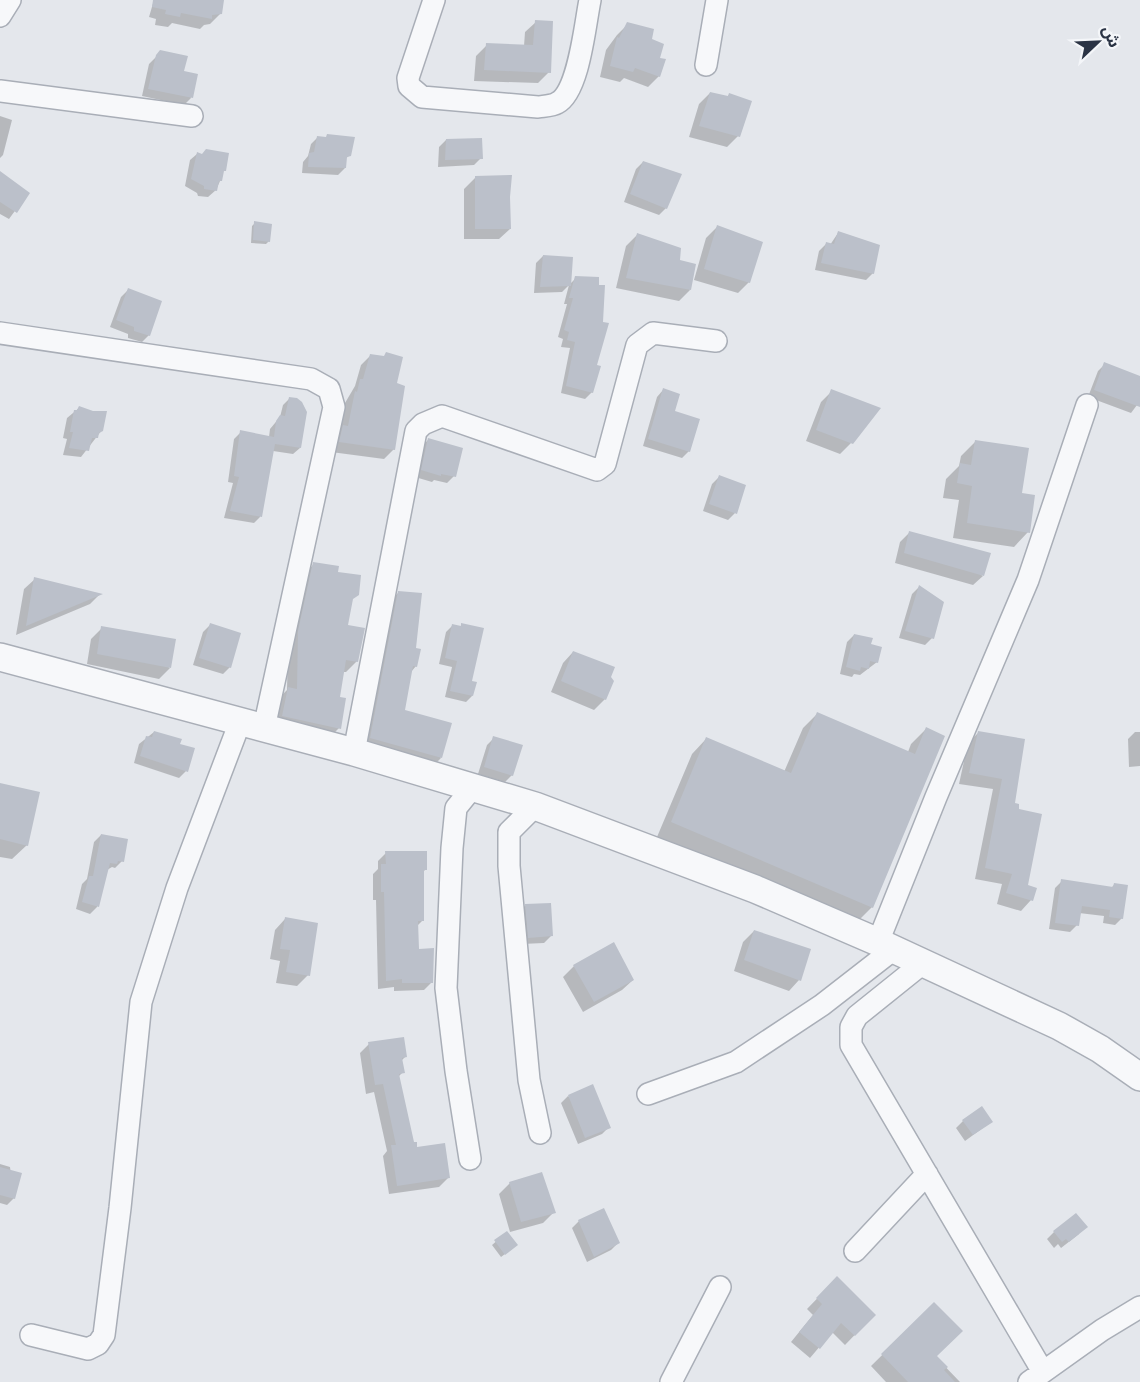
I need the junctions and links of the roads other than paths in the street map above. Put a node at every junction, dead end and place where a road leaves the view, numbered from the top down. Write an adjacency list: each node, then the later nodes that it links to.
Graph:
1 (10, 0): 5 (street)
2 (434, 0): 3 (street)
3 (590, 0)
4 (717, 0): 6 (street)
5 (0, 16)
6 (706, 65)
7 (0, 91): 8 (street)
8 (192, 117)
9 (0, 333): 13 (street)
10 (716, 341): 14 (street)
11 (1087, 405): 17 (street)
12 (0, 657): 13 (street)
13 (252, 725): 14 (street); 27 (street)
14 (354, 752): 15 (street)
15 (473, 787): 16 (street); 22 (street)
16 (535, 806): 17 (street); 21 (street)
17 (886, 946): 18 (street); 20 (street)
18 (923, 963): 19 (street); 23 (street)
19 (1140, 1077)
20 (648, 1094)
21 (540, 1132)
22 (470, 1159)
23 (927, 1174): 24 (street); 28 (street)
24 (855, 1251)
25 (720, 1287): 29 (street)
26 (1140, 1307): 28 (street)
27 (31, 1335)
28 (1036, 1377)
29 (671, 1382)

